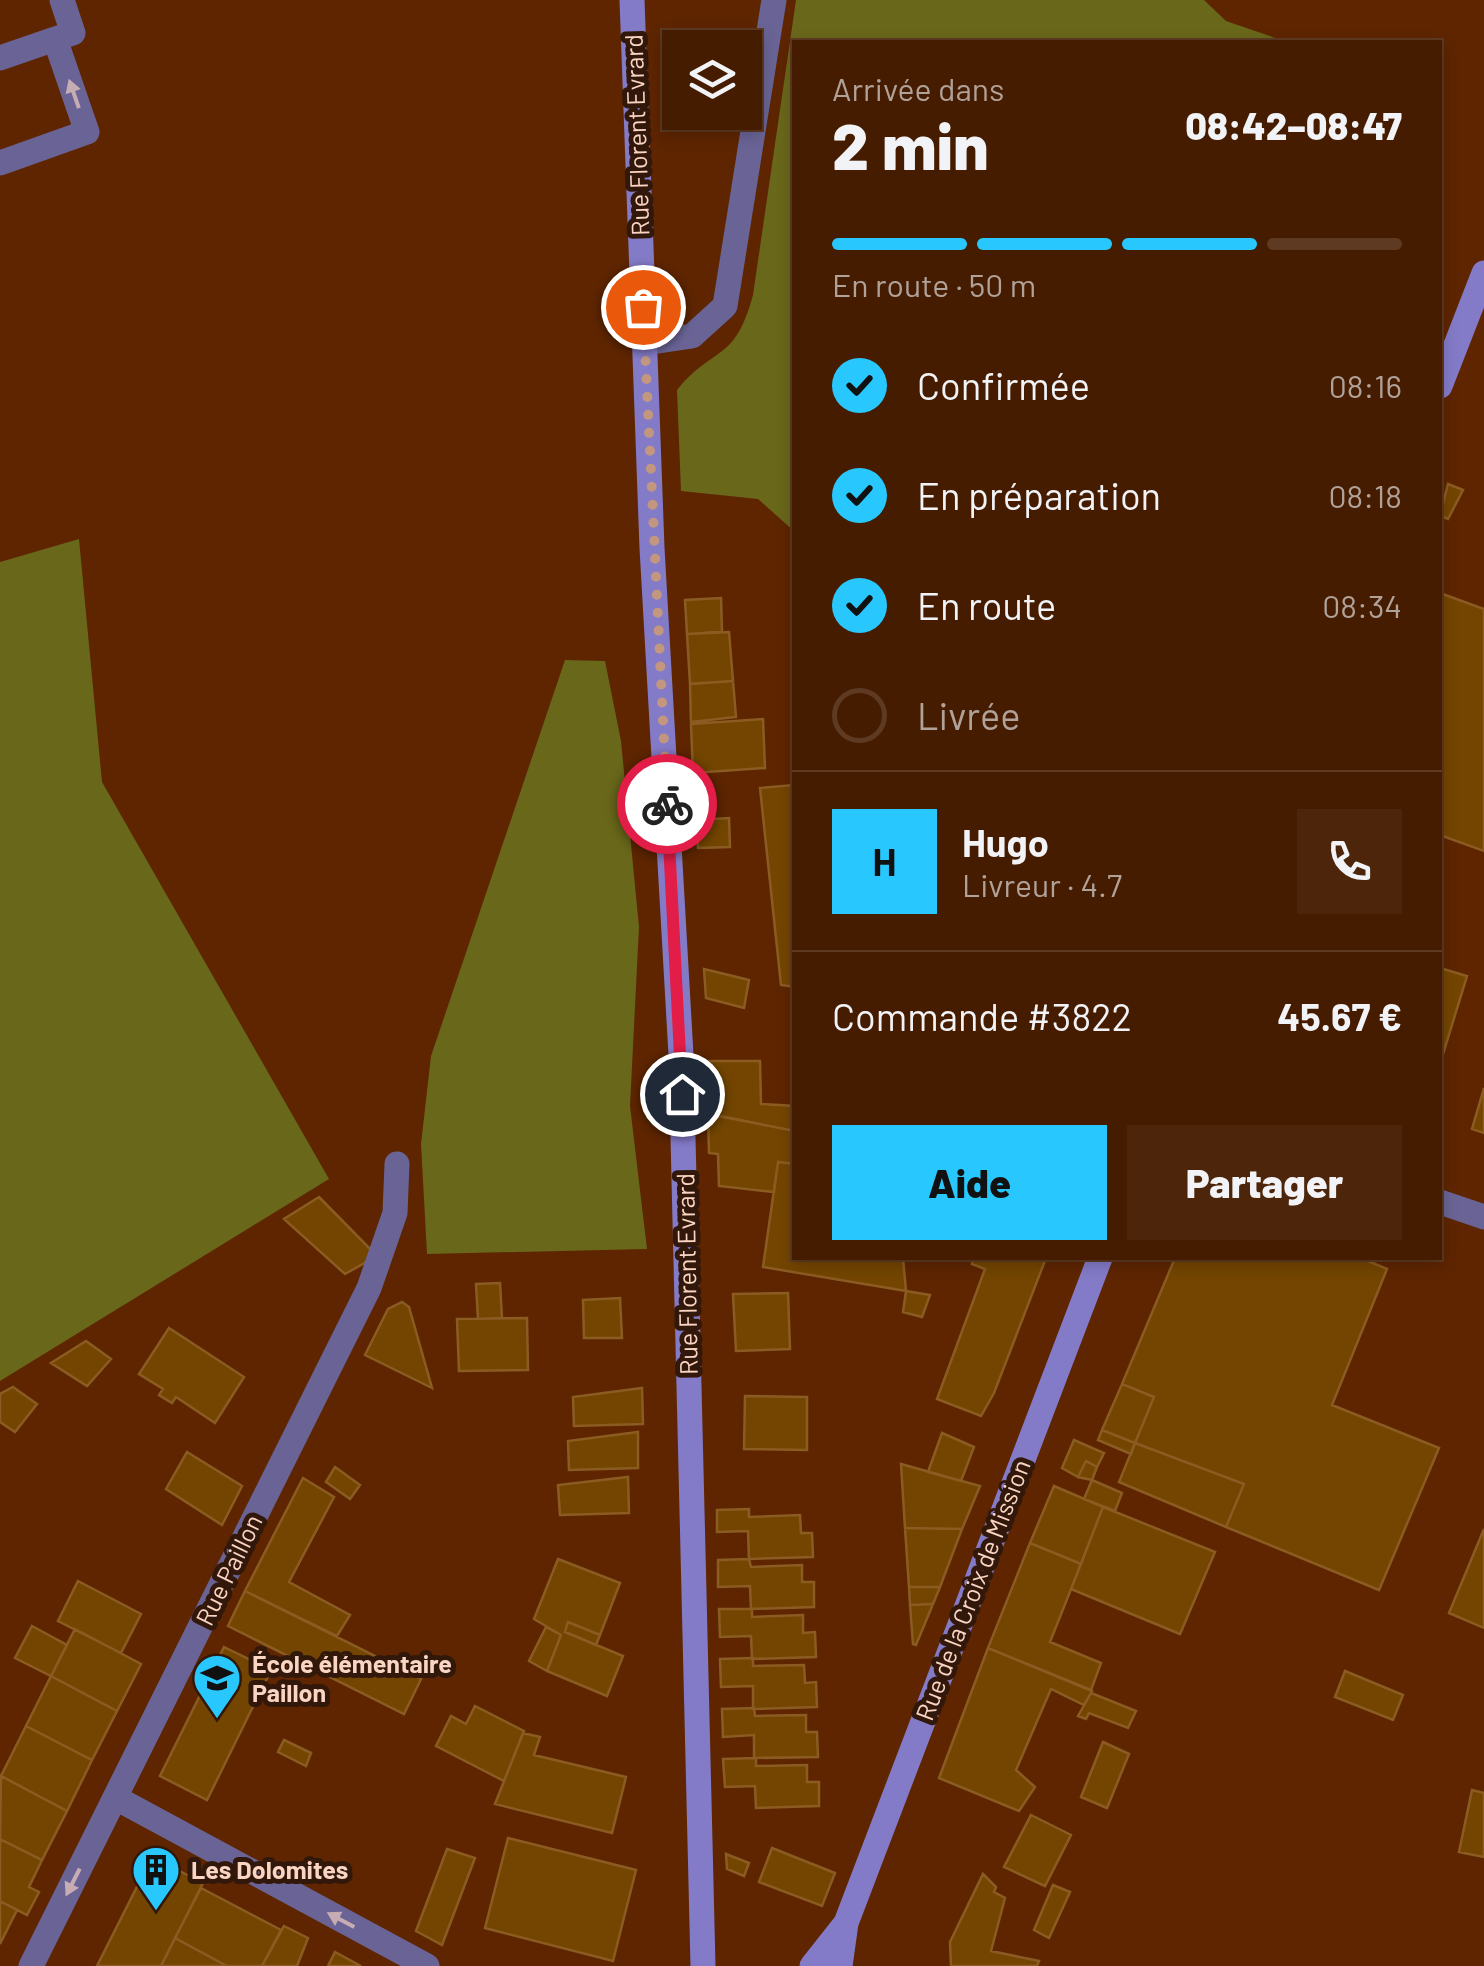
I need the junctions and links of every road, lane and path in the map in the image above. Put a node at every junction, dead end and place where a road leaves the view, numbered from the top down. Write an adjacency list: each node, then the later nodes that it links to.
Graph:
1 (62, 0): 4 (street)
2 (632, 0): 8 (street, Rue Florent Evrard)
3 (774, 0): 8 (street)
4 (54, 39): 5 (street); 6 (street, one-way to 4)
5 (0, 58)
6 (0, 162)
7 (1484, 273): 9 (street)
8 (644, 343): 16 (street, Rue Florent Evrard)
9 (1442, 381)
10 (397, 1164): 14 (street, Rue Paillon)
11 (1442, 1203): 12 (street)
12 (1484, 1217)
13 (1099, 1260): 15 (street, Rue de la Croix de Mission)
14 (116, 1798): 17 (street, Rue Paillon, one-way to 17); 18 (street, one-way to 14)
15 (846, 1923): 19 (street, Rue de la Croix de Mission); 20 (street, Rue de la Croix de Mission)
16 (709, 1960)
17 (32, 1966)
18 (427, 1966)
19 (812, 1966)
20 (840, 1966)

